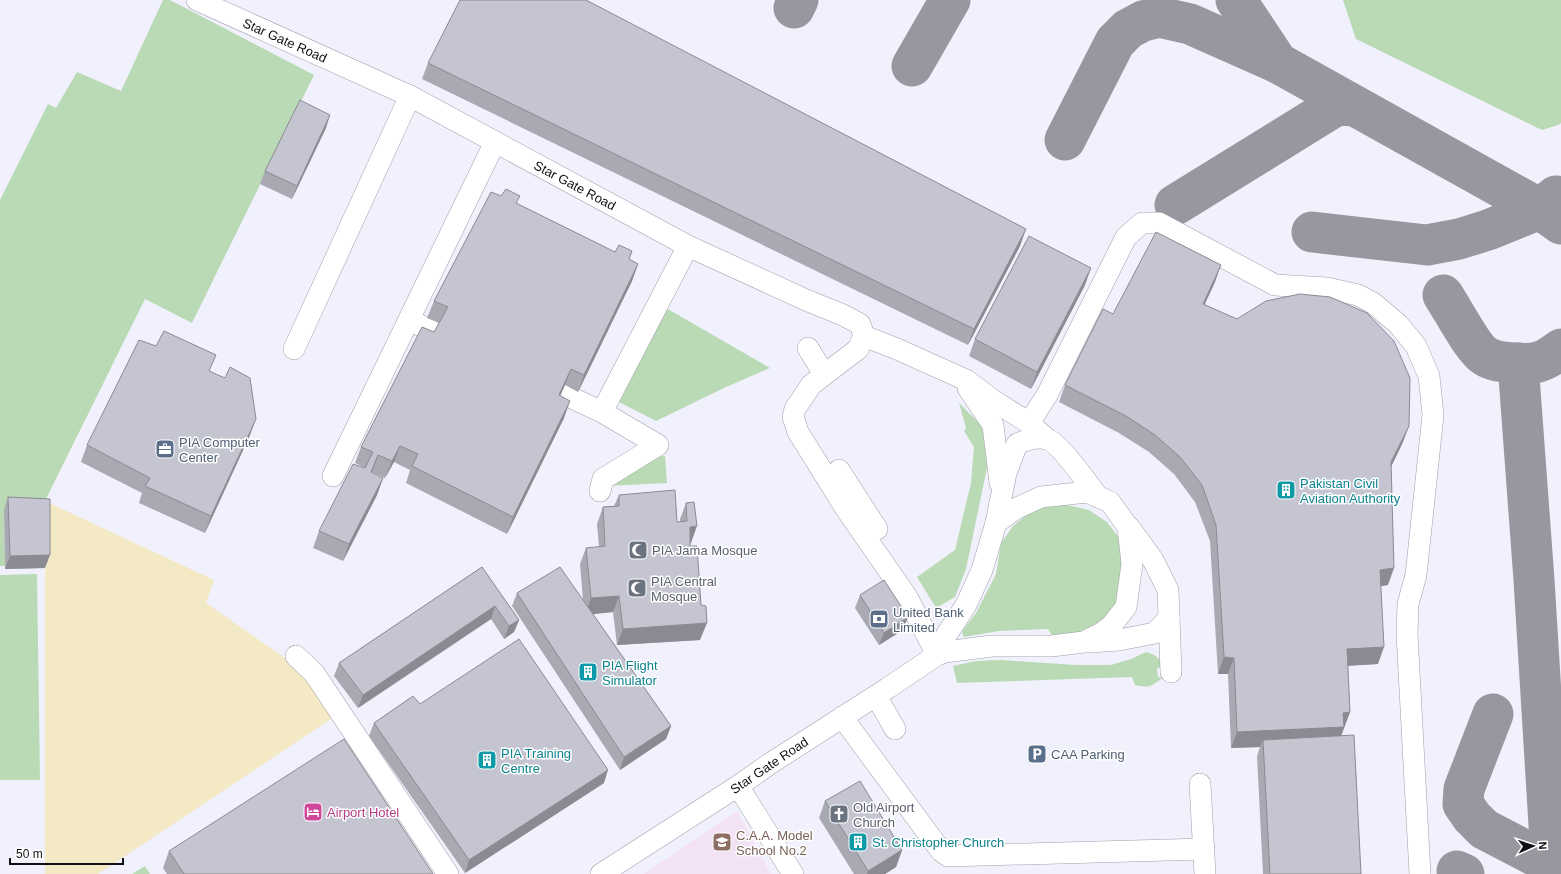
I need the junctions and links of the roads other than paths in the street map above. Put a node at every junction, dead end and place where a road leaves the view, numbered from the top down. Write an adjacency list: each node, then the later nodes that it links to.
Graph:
1 (197, 0): 2 (street, Star Gate Road)
2 (410, 96): 3 (street, Star Gate Road); 8 (street)
3 (495, 142): 4 (street, Star Gate Road); 5 (street)
4 (688, 246): 6 (street, Star Gate Road); 13 (street)
5 (409, 320): 9 (street); 16 (street)
6 (864, 336): 11 (street); 12 (street)
7 (808, 348): 11 (street)
8 (294, 349)
9 (473, 351)
10 (516, 372): 13 (street)
11 (824, 374): 24 (street)
12 (962, 378): 14 (street); 18 (street)
13 (602, 412): 17 (street)
14 (1029, 423): 15 (street); 37 (street)
15 (1047, 439): 18 (street); 19 (street)
16 (333, 476)
17 (600, 491)
18 (1001, 496): 20 (street)
19 (1098, 497): 20 (street); 21 (street)
20 (996, 522): 24 (street)
21 (1128, 527): 22 (street); 23 (street)
22 (1170, 618): 23 (street); 26 (street)
23 (1084, 642): 24 (street)
24 (937, 655): 27 (street, Star Gate Road)
25 (296, 656): 33 (street)
26 (1171, 672)
27 (876, 696): 28 (street, Star Gate Road); 29 (street)
28 (842, 717): 31 (street, Star Gate Road); 32 (street)
29 (895, 728)
30 (1200, 784): 32 (street)
31 (738, 786): 34 (street, Star Gate Road); 35 (street)
32 (1204, 849): 36 (street)
33 (448, 874)
34 (601, 874)
35 (793, 874)
36 (1205, 874)
37 (1420, 874)

